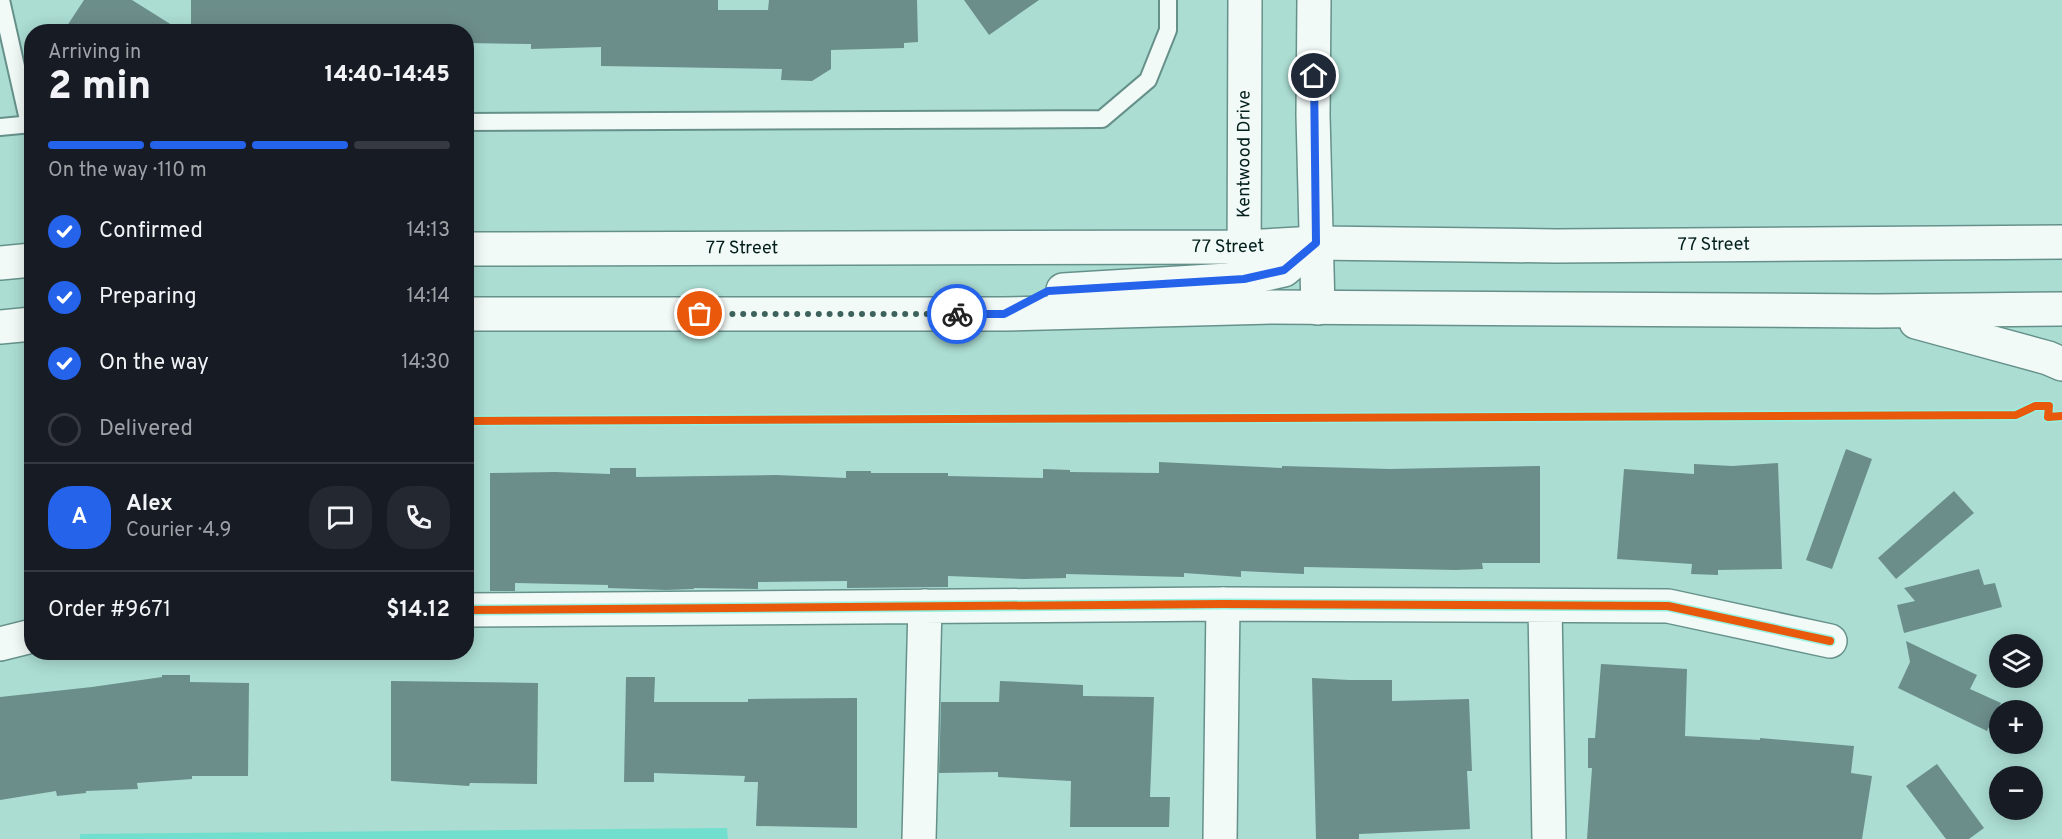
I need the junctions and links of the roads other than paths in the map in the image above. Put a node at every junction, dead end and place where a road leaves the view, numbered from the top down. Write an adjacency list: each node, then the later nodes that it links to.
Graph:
1 (1, 0): 5 (lane)
2 (1168, 0): 6 (lane)
3 (1245, 0): 11 (main road, Kentwood Drive)
4 (1314, 0): 10 (main road)
5 (24, 98)
6 (474, 122)
7 (24, 125): 8 (lane)
8 (0, 127)
9 (2062, 242): 10 (main road, 77 Street)
10 (1316, 243): 11 (main road, 77 Street); 15 (main road); 16 (main road)
11 (1244, 247): 12 (main road, 77 Street); 15 (main road, Kentwood Drive)
12 (474, 249)
13 (24, 261): 14 (main road)
14 (0, 263)
15 (1244, 294): 16 (main road); 19 (main road)
16 (1318, 308): 18 (main road)
17 (2062, 309): 18 (main road)
18 (1876, 311): 22 (main road)
19 (474, 314)
20 (24, 325): 21 (main road)
21 (0, 327)
22 (2062, 364)
23 (1223, 604): 24 (main road); 25 (main road); 31 (main road)
24 (926, 606): 26 (main road); 30 (main road)
25 (1545, 606): 28 (main road); 32 (main road)
26 (474, 610)
27 (24, 638): 29 (main road)
28 (1830, 641)
29 (0, 644)
30 (919, 839)
31 (1220, 839)
32 (1549, 839)

